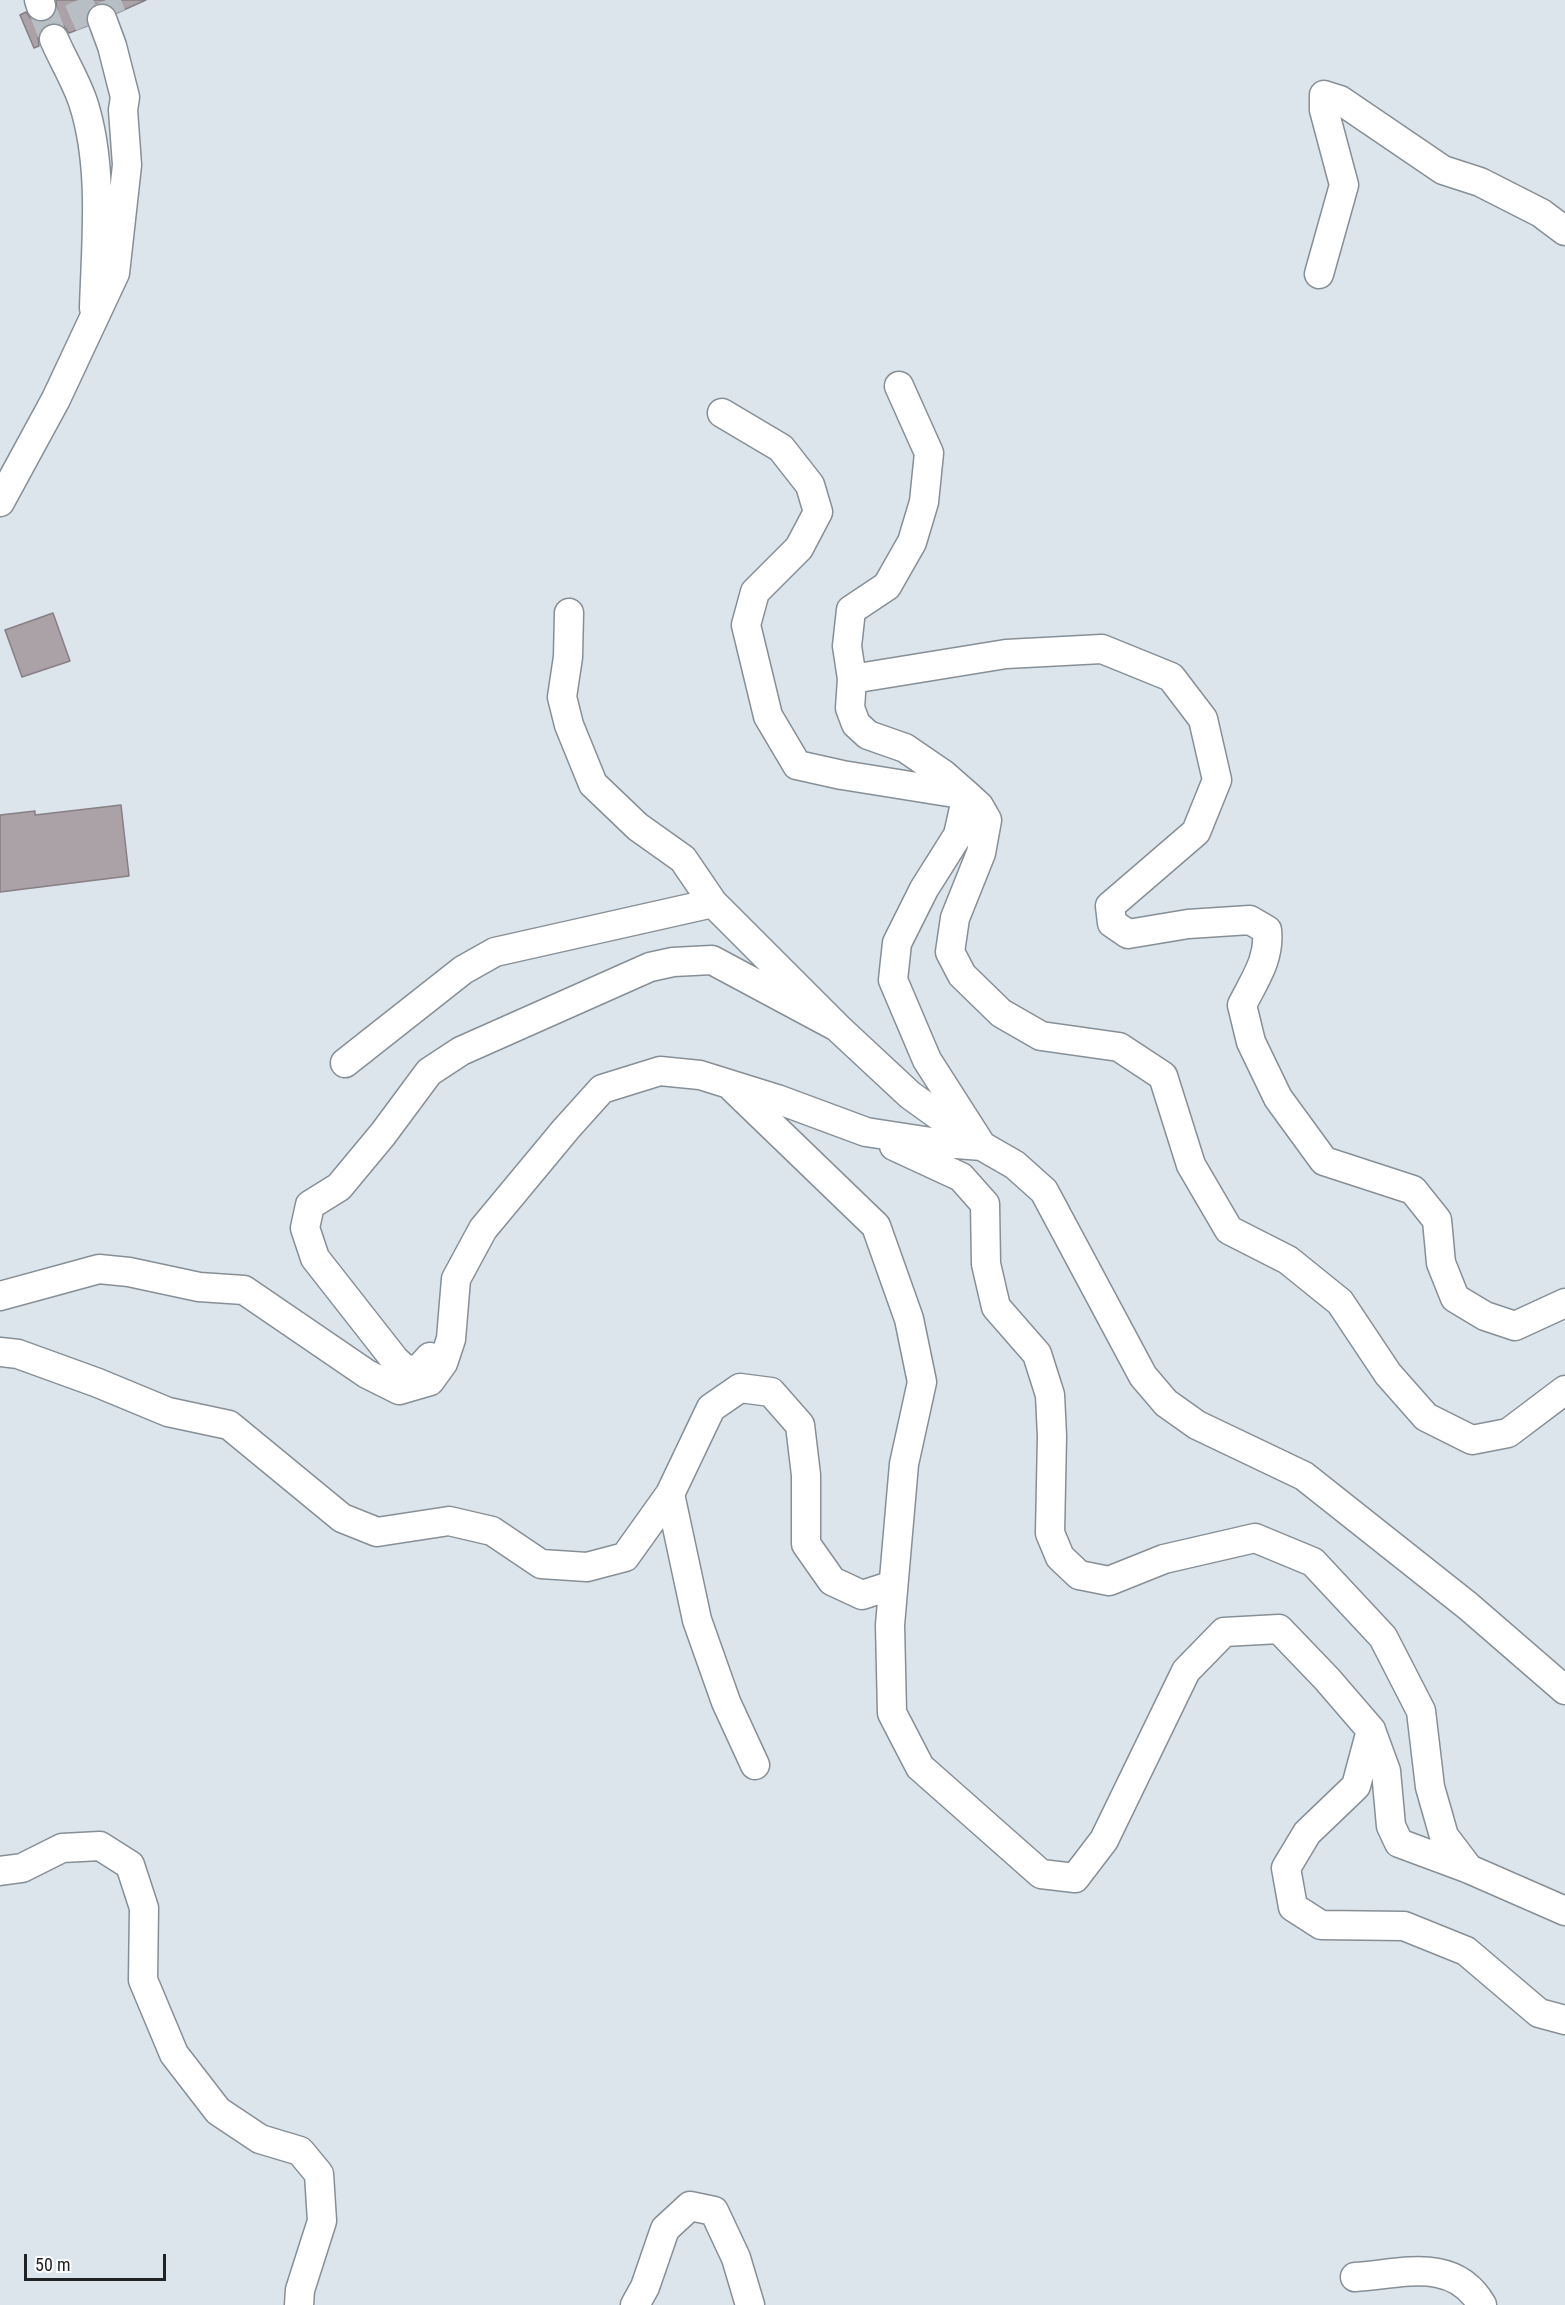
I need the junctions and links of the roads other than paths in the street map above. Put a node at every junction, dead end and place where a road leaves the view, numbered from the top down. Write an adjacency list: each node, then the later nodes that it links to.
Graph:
1 (1565, 231): 2 (street)
2 (1319, 274)
3 (93, 316): 3 (street); 6 (street)
4 (899, 386): 8 (street)
5 (722, 413): 9 (street)
6 (0, 502)
7 (569, 613): 10 (street)
8 (852, 679): 9 (street); 17 (street)
9 (967, 795): 15 (street); 20 (street)
10 (713, 903): 11 (street); 12 (street)
11 (837, 1027): 15 (street); 19 (street)
12 (345, 1063)
13 (729, 1084): 14 (street); 16 (street); 22 (street)
14 (866, 1132): 15 (street); 26 (street)
15 (982, 1146): 23 (street)
16 (0, 1296)
17 (1565, 1303)
18 (0, 1352): 21 (street)
19 (430, 1357)
20 (1565, 1390)
21 (670, 1494): 22 (street); 25 (street)
22 (893, 1585): 24 (street)
23 (1565, 1690)
24 (1371, 1730): 26 (street); 29 (street)
25 (755, 1766)
26 (1469, 1869): 28 (street)
27 (0, 1871): 31 (street)
28 (1565, 1911)
29 (1565, 2020)
30 (1355, 2277): 34 (street)
31 (299, 2305)
32 (635, 2305): 33 (street)
33 (750, 2305)
34 (1482, 2305)

